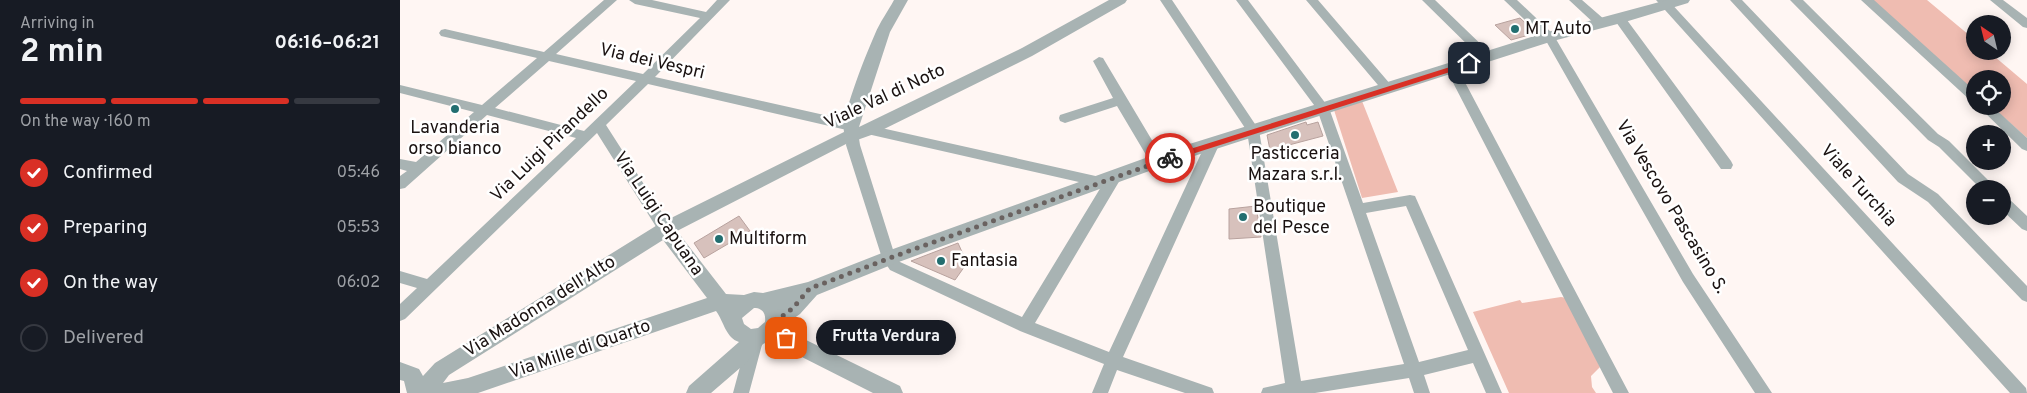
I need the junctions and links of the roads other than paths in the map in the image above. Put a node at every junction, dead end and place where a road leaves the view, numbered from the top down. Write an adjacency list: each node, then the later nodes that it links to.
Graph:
1 (611, 0): 24 (street)
2 (635, 0): 18 (street)
3 (724, 0): 18 (street, Via Luigi Pirandello)
4 (901, 0): 38 (street)
5 (1120, 0): 38 (street, Viale Val di Noto)
6 (1166, 0): 39 (street)
7 (1242, 0): 33 (street)
8 (1312, 0): 29 (street)
9 (1428, 0): 25 (street)
10 (1510, 0): 23 (street, Via Vescovo Pascasino S.)
11 (1575, 0): 20 (street)
12 (1683, 0): 17 (street)
13 (1736, 0): 58 (street)
14 (1796, 0): 48 (street)
15 (1867, 0): 31 (street)
16 (1996, 0): 21 (street)
17 (1665, 2): 19 (street); 82 (street, Viale Turchia)
18 (708, 16): 28 (street, Via Luigi Pirandello)
19 (1620, 19): 20 (street); 45 (street)
20 (1601, 23): 23 (street)
21 (2027, 24)
22 (445, 33): 24 (street, Via dei Vespri)
23 (1549, 37): 25 (street); 81 (street, Via Vescovo Pascasino S.)
24 (548, 56): 28 (street, Via dei Vespri); 34 (street)
25 (1487, 57): 27 (street)
26 (1099, 61): 32 (street)
27 (1452, 69): 29 (street); 80 (street)
28 (646, 80): 37 (street, Via Luigi Pirandello); 38 (street, Via dei Vespri)
29 (1387, 88): 33 (street)
30 (400, 89): 34 (street)
31 (1966, 90)
32 (1120, 100): 36 (street); 43 (street)
33 (1323, 108): 39 (street); 50 (street)
34 (484, 111): 40 (street); 46 (street)
35 (1994, 115): 42 (street)
36 (1065, 118)
37 (598, 124): 40 (street, Via Luigi Pirandello); 53 (street, Via Luigi Capuana)
38 (857, 130): 47 (street, Via dei Vespri); 53 (street, Viale Val di Noto); 54 (street)
39 (1253, 130): 41 (street); 68 (street)
40 (586, 136): 56 (street, Via Luigi Pirandello)
41 (1212, 146): 43 (street); 65 (street)
42 (2027, 146)
43 (1157, 161): 47 (street)
44 (400, 164): 46 (street)
45 (1726, 165)
46 (418, 168): 49 (street)
47 (1107, 179): 54 (street); 62 (street)
48 (1981, 180)
49 (400, 184)
50 (1358, 208): 64 (street); 66 (street)
51 (2011, 210): 52 (street)
52 (2027, 225)
53 (665, 229): 60 (street, Via Luigi Capuana); 70 (street, Via Madonna dell'Alto)
54 (889, 258): 57 (street); 62 (street)
55 (400, 277): 56 (street)
56 (430, 286): 61 (street, Via Luigi Pirandello)
57 (815, 287): 59 (street); 63 (street)
58 (2027, 296)
59 (764, 301): 60 (street); 63 (street)
60 (732, 307): 63 (street); 71 (street, Via Mille di Quarto)
61 (400, 314)
62 (1025, 326): 65 (street)
63 (761, 338): 72 (street); 73 (street); 74 (street)
64 (1478, 355): 66 (street); 79 (street)
65 (1113, 360): 75 (street); 76 (street)
66 (1414, 370): 68 (street); 78 (street)
67 (400, 371): 69 (street)
68 (1294, 389): 77 (street)
69 (417, 393)
70 (422, 393)
71 (438, 393)
72 (696, 393)
73 (741, 393)
74 (893, 393)
75 (1100, 393)
76 (1206, 393)
77 (1269, 393)
78 (1422, 393)
79 (1494, 393)
80 (1621, 393)
81 (1764, 393)
82 (2020, 393)

